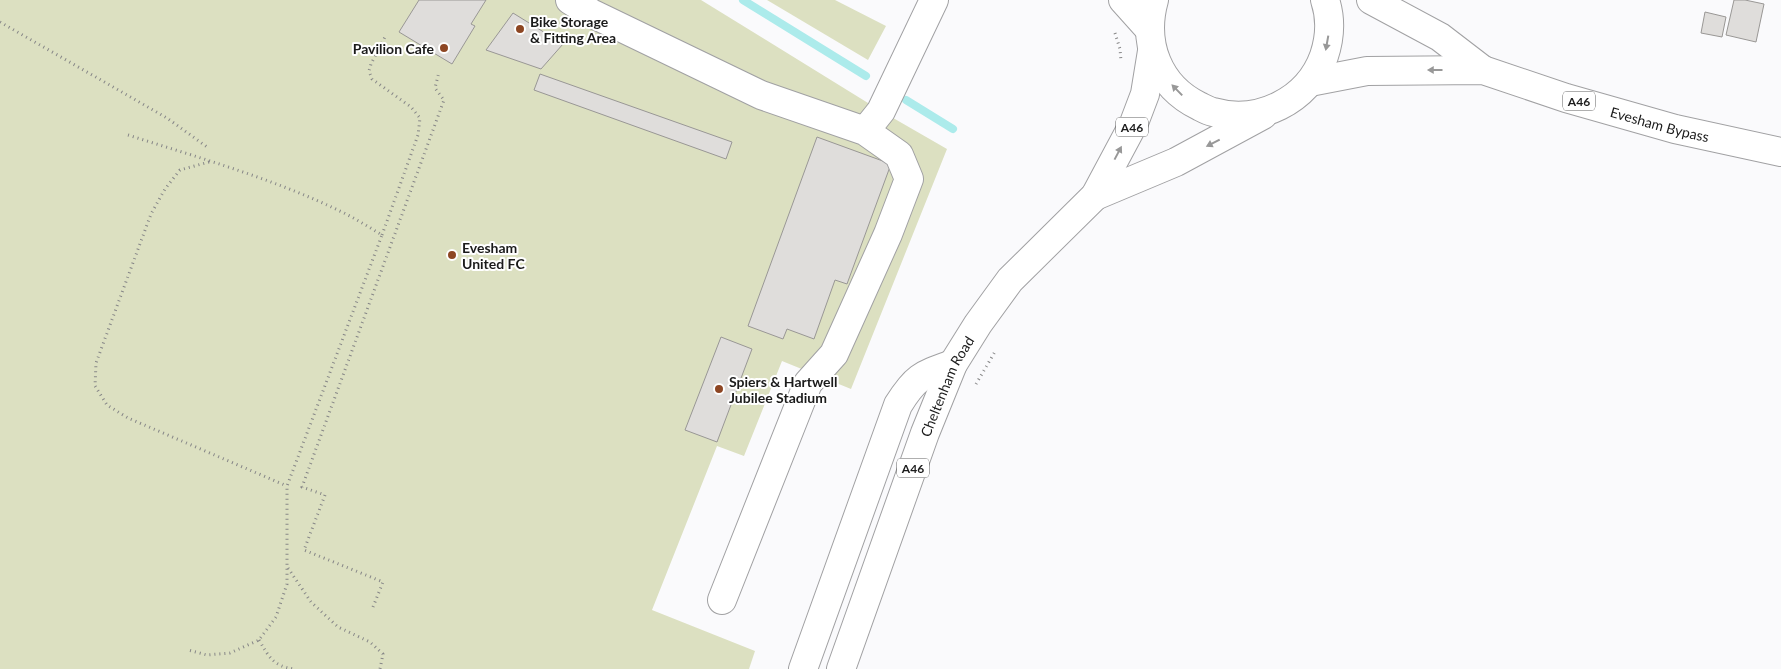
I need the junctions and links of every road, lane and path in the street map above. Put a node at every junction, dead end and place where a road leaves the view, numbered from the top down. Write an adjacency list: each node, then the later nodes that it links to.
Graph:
1 (570, 0): 14 (main road)
2 (1124, 0): 9 (main road)
3 (1154, 0): 9 (main road, Cheltenham Road)
4 (1325, 0): 12 (main road, Cheltenham Road, one-way to 12)
5 (1371, 0): 10 (main road, Evesham Bypass / A46)
6 (924, 3): 14 (main road)
7 (0, 22): 16 (path)
8 (385, 37): 20 (path)
9 (1150, 40): 13 (main road, one-way to 9); 19 (main road, Cheltenham Road / A46, one-way to 9)
10 (1483, 70): 12 (main road, Evesham Bypass / A46, one-way to 12); 17 (main road, Evesham Bypass / A46)
11 (439, 72): 27 (path)
12 (1310, 82): 13 (main road, Cheltenham Road)
13 (1270, 111): 19 (main road, Cheltenham Road / A46, one-way to 19)
14 (873, 121): 26 (main road)
15 (128, 135): 18 (path)
16 (207, 147)
17 (1781, 152)
18 (210, 162): 20 (path); 24 (path)
19 (1095, 196): 22 (main road, Cheltenham Road / A46)
20 (382, 235): 24 (path)
21 (997, 348): 23 (path)
22 (953, 364): 32 (main road); 33 (main road, Cheltenham Road / A46)
23 (972, 390)
24 (287, 486): 25 (path)
25 (287, 567): 28 (path); 31 (path)
26 (722, 600)
27 (373, 607)
28 (258, 640): 29 (path); 30 (path)
29 (188, 650)
30 (294, 669)
31 (380, 669)
32 (803, 669)
33 (841, 669)

